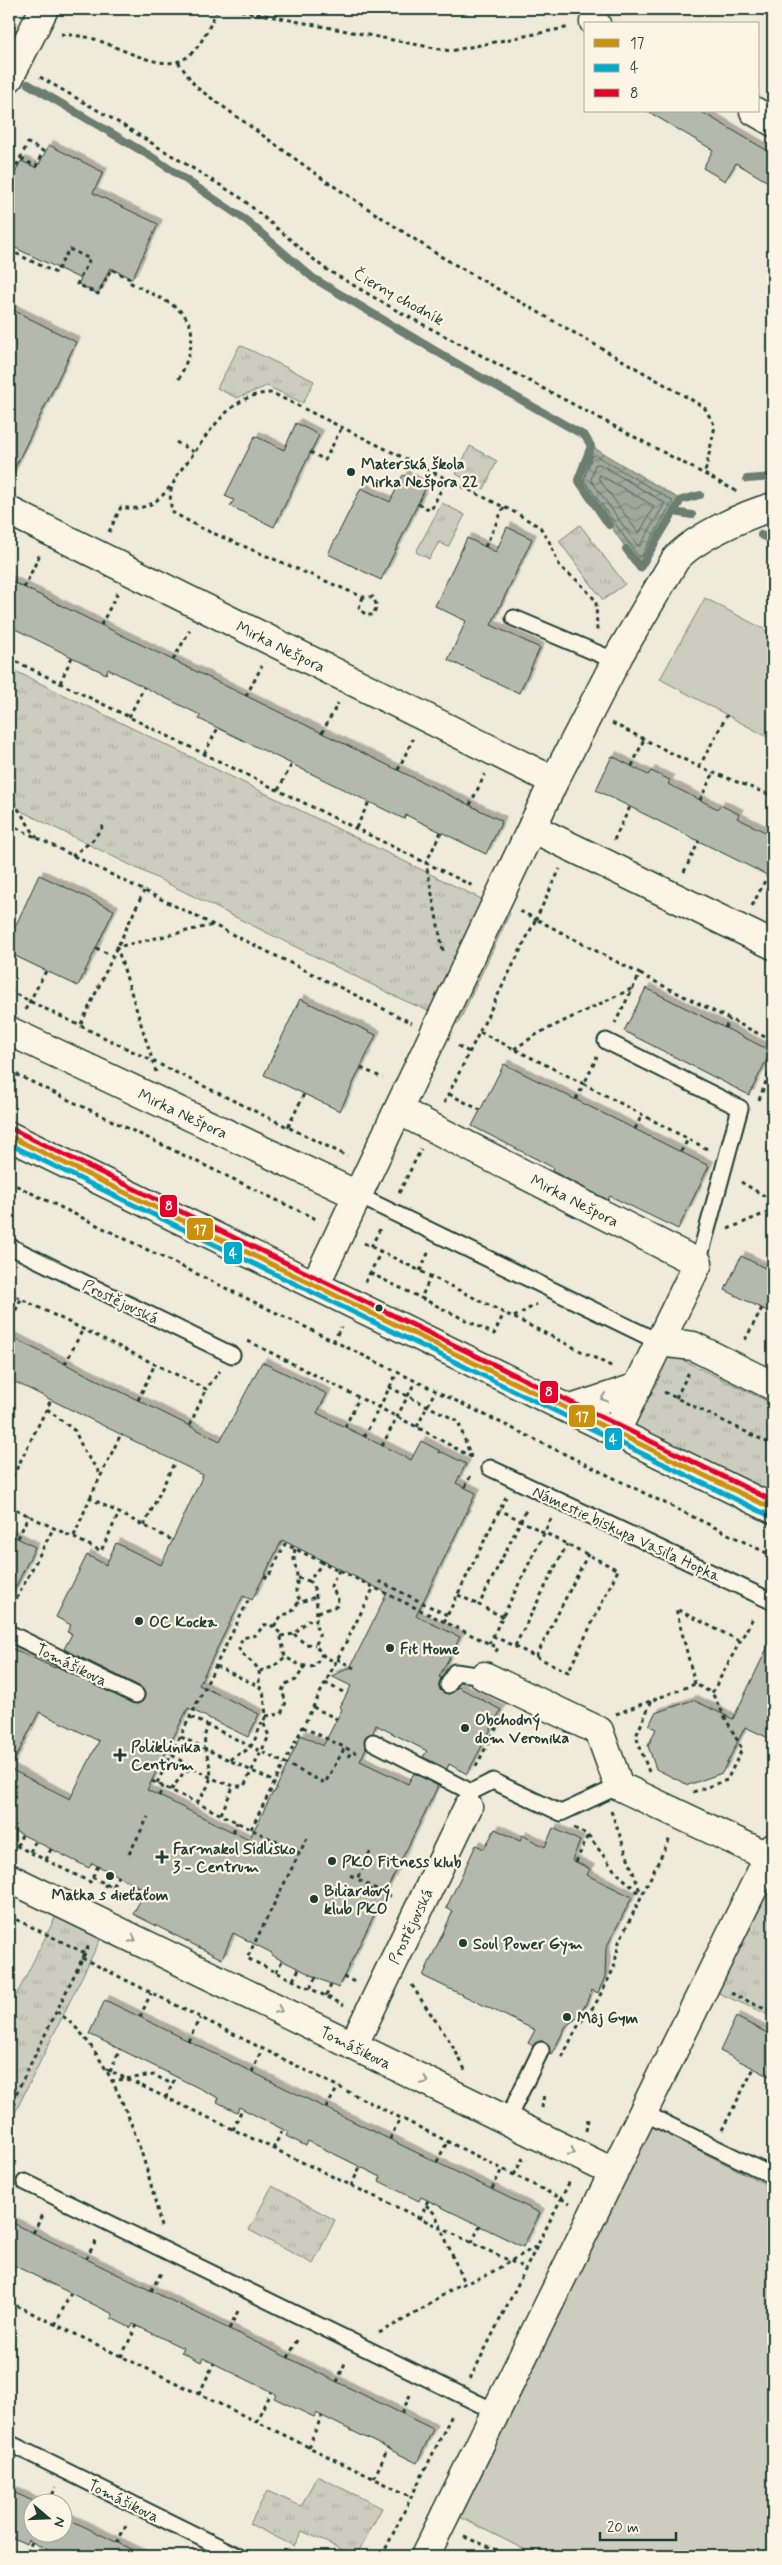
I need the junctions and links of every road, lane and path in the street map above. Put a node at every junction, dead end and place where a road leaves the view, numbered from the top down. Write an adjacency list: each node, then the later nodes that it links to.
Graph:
1 (217, 9): 5 (path)
2 (233, 9): 4 (path)
3 (48, 21): 5 (path); 6 (street)
4 (584, 25)
5 (178, 62): 17 (path)
6 (17, 65): 17 (path, Čierny chodník)
7 (756, 112): 8 (street)
8 (773, 122)
9 (20, 158): 9 (path); 10 (path)
10 (9, 180)
11 (9, 250): 12 (path)
12 (178, 381)
13 (342, 426): 15 (path); 16 (path); 18 (path)
14 (176, 442): 15 (path)
15 (194, 452): 19 (path)
16 (310, 452)
17 (705, 473): 23 (path, Čierny chodník)
18 (446, 480): 20 (path); 21 (path)
19 (174, 481): 22 (path); 31 (path)
20 (418, 504)
21 (504, 507): 25 (path); 35 (path)
22 (130, 508)
23 (771, 508): 39 (street)
24 (9, 511): 65 (street, Mirka Nešpora)
25 (485, 546)
26 (33, 548): 28 (path)
27 (111, 587): 29 (path)
28 (24, 588)
29 (119, 591): 30 (path); 34 (path)
30 (127, 595)
31 (363, 597): 31 (path)
32 (514, 618): 35 (lane)
33 (183, 623): 38 (path)
34 (101, 625)
35 (591, 651): 39 (lane)
36 (9, 658): 41 (path)
37 (72, 658): 41 (path)
38 (173, 660)
39 (616, 661): 65 (street)
40 (263, 663): 43 (path)
41 (60, 683): 48 (path)
42 (144, 687): 48 (path)
43 (246, 696)
44 (331, 697): 45 (path)
45 (339, 701): 46 (path); 51 (path)
46 (347, 705)
47 (727, 715): 59 (path)
48 (129, 717): 56 (path)
49 (605, 719): 54 (path)
50 (218, 728): 56 (path)
51 (322, 733)
52 (405, 734): 53 (path)
53 (413, 738): 55 (path); 60 (path)
54 (644, 739): 58 (path); 59 (path)
55 (421, 742)
56 (204, 754): 66 (path)
57 (292, 764): 66 (path)
58 (632, 766)
59 (699, 767): 62 (path)
60 (398, 770)
61 (477, 770): 63 (path)
62 (714, 772): 68 (path); 69 (path)
63 (485, 774): 64 (path); 71 (path)
64 (493, 778)
65 (554, 781): 77 (street)
66 (278, 790): 76 (path)
67 (9, 795): 80 (path)
68 (773, 796)
69 (700, 800)
70 (369, 802): 76 (path)
71 (470, 805)
72 (630, 807): 83 (path)
73 (9, 824): 80 (path)
74 (104, 825): 84 (path)
75 (773, 825): 79 (path)
76 (356, 828): 85 (path)
77 (532, 828): 82 (street); 89 (street)
78 (441, 832): 85 (path)
79 (769, 834)
80 (37, 838): 84 (path)
81 (699, 841): 87 (path)
82 (570, 847): 91 (path); 93 (street)
83 (611, 847)
84 (72, 856): 88 (path)
85 (426, 863): 89 (path); 96 (path)
86 (768, 875): 90 (path)
87 (680, 881)
88 (144, 891): 92 (path); 94 (path)
89 (498, 898): 108 (street)
90 (748, 914)
91 (536, 919): 99 (path); 107 (path)
92 (214, 925): 94 (path); 108 (path)
93 (772, 941)
94 (117, 947): 97 (path); 112 (path)
95 (96, 948): 97 (path)
96 (444, 954)
97 (113, 956): 104 (path)
98 (46, 971): 102 (path)
99 (640, 974): 100 (path); 103 (path)
100 (634, 988): 109 (path); 111 (path)
101 (9, 991): 102 (path)
102 (30, 1000): 104 (path); 106 (path)
103 (730, 1019): 105 (path); 110 (path)
104 (81, 1024): 112 (path)
105 (725, 1028)
106 (11, 1032): 121 (street, Mirka Nešpora)
107 (480, 1032): 111 (path); 119 (path)
108 (434, 1034): 123 (street)
109 (606, 1041): 117 (path); 122 (lane)
110 (773, 1041)
111 (514, 1049): 117 (path)
112 (152, 1060): 121 (path); 126 (path)
113 (773, 1063): 122 (path)
114 (360, 1068): 116 (path)
115 (9, 1071): 142 (path)
116 (386, 1080)
117 (584, 1084): 120 (path); 125 (path)
118 (304, 1094): 126 (path)
119 (449, 1094): 124 (path); 127 (path)
120 (576, 1099)
121 (166, 1105): 132 (street, Mirka Nešpora)
122 (740, 1108): 134 (lane)
123 (398, 1110): 127 (street, Mirka Nešpora); 137 (street)
124 (480, 1110)
125 (642, 1115): 128 (path); 130 (path)
126 (288, 1127): 132 (path); 133 (path)
127 (432, 1127): 140 (path); 146 (street, Mirka Nešpora)
128 (635, 1128)
129 (9, 1136): 150 (street)
130 (688, 1139): 131 (path); 134 (path)
131 (681, 1152)
132 (274, 1156): 137 (street, Mirka Nešpora)
133 (349, 1157)
134 (724, 1170): 146 (lane)
135 (9, 1182): 166 (path)
136 (735, 1188): 138 (path)
137 (357, 1195): 140 (lane); 142 (street)
138 (773, 1201)
139 (773, 1210): 141 (path)
140 (390, 1211): 144 (path); 161 (lane)
141 (725, 1223)
142 (340, 1232): 144 (path); 150 (street)
143 (9, 1246): 163 (lane, Prostějovská)
144 (371, 1247): 149 (path)
145 (773, 1261): 147 (path)
146 (698, 1263): 161 (street)
147 (769, 1270)
148 (370, 1273): 151 (path)
149 (431, 1276): 151 (path); 155 (path)
150 (315, 1285): 180 (street)
151 (421, 1298): 155 (path)
152 (21, 1299): 157 (path)
153 (538, 1304): 156 (path)
154 (762, 1308): 160 (path)
155 (504, 1313): 156 (path)
156 (514, 1317): 168 (path)
157 (9, 1325)
158 (83, 1329): 164 (path)
159 (737, 1336): 160 (path)
160 (745, 1340): 162 (path)
161 (660, 1342): 168 (street); 169 (street)
162 (752, 1344)
163 (232, 1355)
164 (65, 1364)
165 (155, 1364): 176 (path)
166 (397, 1373): 167 (path); 170 (path)
167 (415, 1382): 172 (path); 173 (path)
168 (639, 1384): 180 (street, one-way to 180); 185 (street); 188 (path)
169 (773, 1386)
170 (389, 1387): 173 (path); 179 (path)
171 (206, 1389): 182 (path)
172 (435, 1391): 177 (path); 214 (path)
173 (408, 1396): 177 (path); 181 (path)
174 (359, 1398): 183 (path)
175 (51, 1400): 178 (path)
176 (138, 1400)
177 (428, 1406): 184 (path); 190 (path)
178 (47, 1408): 193 (path); 195 (path)
179 (379, 1408): 181 (path); 187 (path)
180 (571, 1409): 185 (street)
181 (397, 1417): 184 (path); 189 (path)
182 (190, 1425)
183 (345, 1427)
184 (417, 1427): 190 (path)
185 (616, 1431): 200 (street)
186 (121, 1434): 193 (path)
187 (364, 1436)
188 (773, 1445)
189 (382, 1446)
190 (471, 1457): 192 (path)
191 (175, 1461): 205 (path)
192 (490, 1468): 194 (lane, Námestie biskupa Vasiľa Hopka)
193 (101, 1475): 197 (path)
194 (515, 1480): 196 (lane, Námestie biskupa Vasiľa Hopka); 201 (path)
195 (9, 1484)
196 (536, 1490): 198 (lane, Námestie biskupa Vasiľa Hopka); 204 (path)
197 (90, 1498): 202 (path); 208 (path)
198 (560, 1501): 207 (path); 225 (lane, Námestie biskupa Vasiľa Hopka)
199 (9, 1506): 203 (path)
200 (773, 1509)
201 (500, 1510): 204 (path); 222 (path)
202 (119, 1513): 205 (path); 208 (path)
203 (29, 1515): 206 (path); 209 (path)
204 (520, 1521): 207 (path); 227 (path)
205 (144, 1526): 210 (path)
206 (54, 1527): 208 (path); 229 (path)
207 (544, 1533): 211 (path); 231 (path)
208 (74, 1536)
209 (18, 1538)
210 (174, 1541)
211 (567, 1544): 213 (path); 242 (path)
212 (295, 1549): 215 (path); 217 (path); 218 (path)
213 (588, 1554): 245 (path); 245 (path)
214 (773, 1556)
215 (324, 1562): 216 (path); 219 (path)
216 (339, 1570): 221 (path); 228 (path)
217 (264, 1576)
218 (298, 1578): 219 (path); 226 (path)
219 (309, 1581): 224 (path)
220 (379, 1581): 230 (path)
221 (374, 1587): 232 (path); 246 (path)
222 (458, 1595): 227 (path); 230 (path)
223 (249, 1598): 247 (path)
224 (315, 1598): 226 (path); 228 (path)
225 (769, 1600): 239 (path)
226 (301, 1601): 234 (path)
227 (478, 1605): 231 (path)
228 (318, 1612): 233 (path)
229 (9, 1614)
230 (447, 1616): 232 (path)
231 (502, 1617): 238 (path)
232 (444, 1622): 240 (path)
233 (316, 1623): 236 (path); 241 (path)
234 (274, 1626): 237 (path); 250 (path)
235 (9, 1633): 259 (lane, Tomášikova)
236 (294, 1634): 237 (path); 241 (path)
237 (281, 1636): 244 (path)
238 (493, 1636): 240 (path); 242 (path)
239 (740, 1641): 253 (path); 257 (path)
240 (489, 1644): 251 (path)
241 (315, 1645): 243 (path)
242 (515, 1646): 245 (path)
243 (322, 1654): 246 (path); 248 (path)
244 (285, 1657): 248 (path); 250 (path)
245 (536, 1657)
246 (336, 1661): 249 (path); 252 (path)
247 (216, 1666): 255 (path); 261 (path)
248 (305, 1666): 265 (path)
249 (354, 1668)
250 (260, 1671): 255 (path)
251 (484, 1676): 254 (lane); 256 (street)
252 (325, 1683): 258 (path); 263 (path)
253 (695, 1684): 257 (path); 262 (path)
254 (448, 1685)
255 (258, 1686): 265 (path)
256 (516, 1692): 269 (street); 294 (path)
257 (712, 1692): 292 (path)
258 (346, 1694)
259 (136, 1695)
260 (194, 1695): 261 (path)
261 (200, 1698): 264 (path)
262 (652, 1700): 269 (path); 283 (path)
263 (313, 1707): 266 (path); 270 (path)
264 (191, 1716): 268 (path); 271 (path)
265 (266, 1716): 267 (path)
266 (337, 1719)
267 (263, 1722): 273 (path); 276 (path)
268 (208, 1725): 273 (path); 275 (path)
269 (587, 1725): 289 (street)
270 (303, 1727): 274 (path); 280 (path)
271 (180, 1737): 275 (path); 277 (path)
272 (373, 1742): 294 (lane)
273 (251, 1746): 276 (path); 279 (path)
274 (345, 1747): 278 (path); 280 (path)
275 (206, 1749): 279 (path); 284 (path)
276 (261, 1751): 280 (path); 282 (path)
277 (172, 1755): 281 (path); 287 (path)
278 (348, 1757)
279 (230, 1760): 282 (path)
280 (285, 1763): 286 (path)
281 (192, 1768): 284 (path); 291 (path)
282 (252, 1770): 286 (path); 290 (path)
283 (650, 1773)
284 (210, 1779): 290 (path); 295 (path)
285 (152, 1781): 287 (path)
286 (275, 1782): 301 (path)
287 (157, 1784): 288 (path)
288 (163, 1786): 291 (path); 293 (path)
289 (618, 1786): 294 (lane); 315 (street)
290 (233, 1787): 296 (path)
291 (171, 1790): 295 (path)
292 (692, 1792)
293 (159, 1796)
294 (466, 1798): 331 (street, Prostějovská)
295 (197, 1803): 296 (path)
296 (220, 1814): 299 (path)
297 (619, 1814): 330 (path)
298 (148, 1817): 317 (path)
299 (237, 1822): 301 (path); 302 (path)
300 (570, 1826): 305 (path)
301 (251, 1829): 316 (path)
302 (233, 1832)
303 (661, 1834): 307 (path)
304 (22, 1835): 311 (path)
305 (588, 1835): 319 (path); 330 (path)
306 (306, 1838): 316 (path)
307 (670, 1838): 310 (path); 330 (path)
308 (9, 1842): 311 (path)
309 (35, 1842): 313 (path)
310 (679, 1842)
311 (17, 1846): 313 (path)
312 (51, 1849): 318 (path)
313 (30, 1852): 318 (path)
314 (370, 1852): 325 (path)
315 (771, 1852): 375 (street)
316 (300, 1853): 339 (path)
317 (129, 1854)
318 (46, 1860): 323 (path)
319 (576, 1862)
320 (98, 1866): 323 (path)
321 (350, 1875): 325 (path)
322 (118, 1876): 327 (path)
323 (92, 1877): 327 (path)
324 (9, 1878): 333 (street, Tomášikova)
325 (357, 1879): 328 (path)
326 (138, 1886): 327 (path)
327 (112, 1887)
328 (372, 1887): 329 (path); 331 (path)
329 (369, 1892)
330 (642, 1895): 359 (path)
331 (418, 1910): 335 (street, Prostějovská)
332 (9, 1916): 334 (path)
333 (95, 1920): 334 (path); 355 (street, Tomášikova, one-way to 355)
334 (85, 1953): 336 (path)
335 (396, 1954): 349 (street, Prostějovská); 364 (path)
336 (82, 1958): 345 (path); 347 (path)
337 (282, 1961): 339 (path)
338 (299, 1969): 341 (path)
339 (276, 1972): 341 (path)
340 (316, 1977): 343 (path)
341 (293, 1980): 343 (path)
342 (331, 1985): 346 (path)
343 (310, 1988): 346 (path)
344 (725, 1990): 348 (path)
345 (151, 1993): 350 (path); 351 (path)
346 (326, 1996): 349 (path)
347 (57, 2010): 361 (path); 372 (path)
348 (773, 2013)
349 (367, 2016): 355 (street, Prostějovská)
350 (140, 2017)
351 (200, 2018): 354 (path); 357 (path)
352 (773, 2026): 353 (path)
353 (770, 2034)
354 (188, 2041)
355 (353, 2046): 377 (street, Tomášikova, one-way to 377)
356 (120, 2049): 362 (path)
357 (262, 2049): 363 (path); 369 (path)
358 (541, 2050): 377 (lane)
359 (558, 2065)
360 (754, 2068): 381 (path)
361 (106, 2069): 362 (path); 367 (path)
362 (110, 2072): 366 (path)
363 (252, 2072)
364 (467, 2075)
365 (176, 2076): 368 (path)
366 (125, 2079): 367 (path); 368 (path); 371 (path)
367 (111, 2080): 403 (path)
368 (172, 2084): 371 (path)
369 (338, 2087): 373 (path); 376 (path)
370 (544, 2091): 380 (path)
371 (166, 2098): 379 (path)
372 (9, 2108)
373 (326, 2108)
374 (242, 2109): 379 (path)
375 (642, 2112): 388 (street); 390 (lane)
376 (400, 2118): 382 (path); 383 (path)
377 (507, 2120): 380 (street, Tomášikova)
378 (283, 2129): 384 (path)
379 (233, 2130): 384 (path)
380 (535, 2134): 388 (street, Tomášikova, one-way to 388); 389 (path)
381 (720, 2135)
382 (390, 2139)
383 (447, 2142): 385 (path); 387 (path)
384 (273, 2149): 392 (path)
385 (437, 2162)
386 (360, 2167): 392 (path)
387 (502, 2169): 389 (path); 393 (path)
388 (612, 2172): 395 (street)
389 (514, 2176): 395 (path)
390 (773, 2176)
391 (25, 2182): 403 (lane)
392 (351, 2186): 396 (path)
393 (492, 2189)
394 (43, 2214): 399 (path)
395 (592, 2215): 428 (street)
396 (420, 2219): 398 (path); 398 (path)
397 (480, 2226): 401 (path)
398 (441, 2229): 401 (path); 410 (path)
399 (33, 2233)
400 (96, 2241): 404 (path)
401 (472, 2243): 405 (path)
402 (536, 2247): 405 (path)
403 (166, 2251): 419 (lane)
404 (86, 2259)
405 (510, 2262): 407 (path); 410 (path)
406 (15, 2266): 409 (path)
407 (525, 2268)
408 (161, 2273): 411 (path)
409 (9, 2279)
410 (464, 2283): 419 (path)
411 (151, 2291)
412 (71, 2293): 415 (path)
413 (9, 2302): 415 (path)
414 (238, 2311): 417 (path)
415 (55, 2325): 420 (path)
416 (137, 2325): 420 (path)
417 (229, 2329)
418 (297, 2340): 421 (path)
419 (360, 2346): 428 (lane)
420 (121, 2357): 426 (path)
421 (288, 2358)
422 (214, 2363): 426 (path)
423 (345, 2363): 424 (path)
424 (337, 2382)
425 (271, 2391): 431 (path)
426 (198, 2394): 431 (path)
427 (410, 2395): 429 (path)
428 (496, 2412): 445 (street)
429 (402, 2413)
430 (322, 2416): 433 (path)
431 (256, 2422): 433 (path)
432 (9, 2443): 444 (lane, Tomášikova)
433 (308, 2447): 435 (path)
434 (388, 2448): 435 (path)
435 (374, 2478): 438 (path)
436 (57, 2487): 437 (path)
437 (54, 2492)
438 (412, 2497)
439 (128, 2521): 442 (path)
440 (459, 2535): 446 (path)
441 (32, 2542): 443 (path)
442 (117, 2543)
443 (41, 2556)
444 (238, 2556)
445 (425, 2556)
446 (513, 2556)

